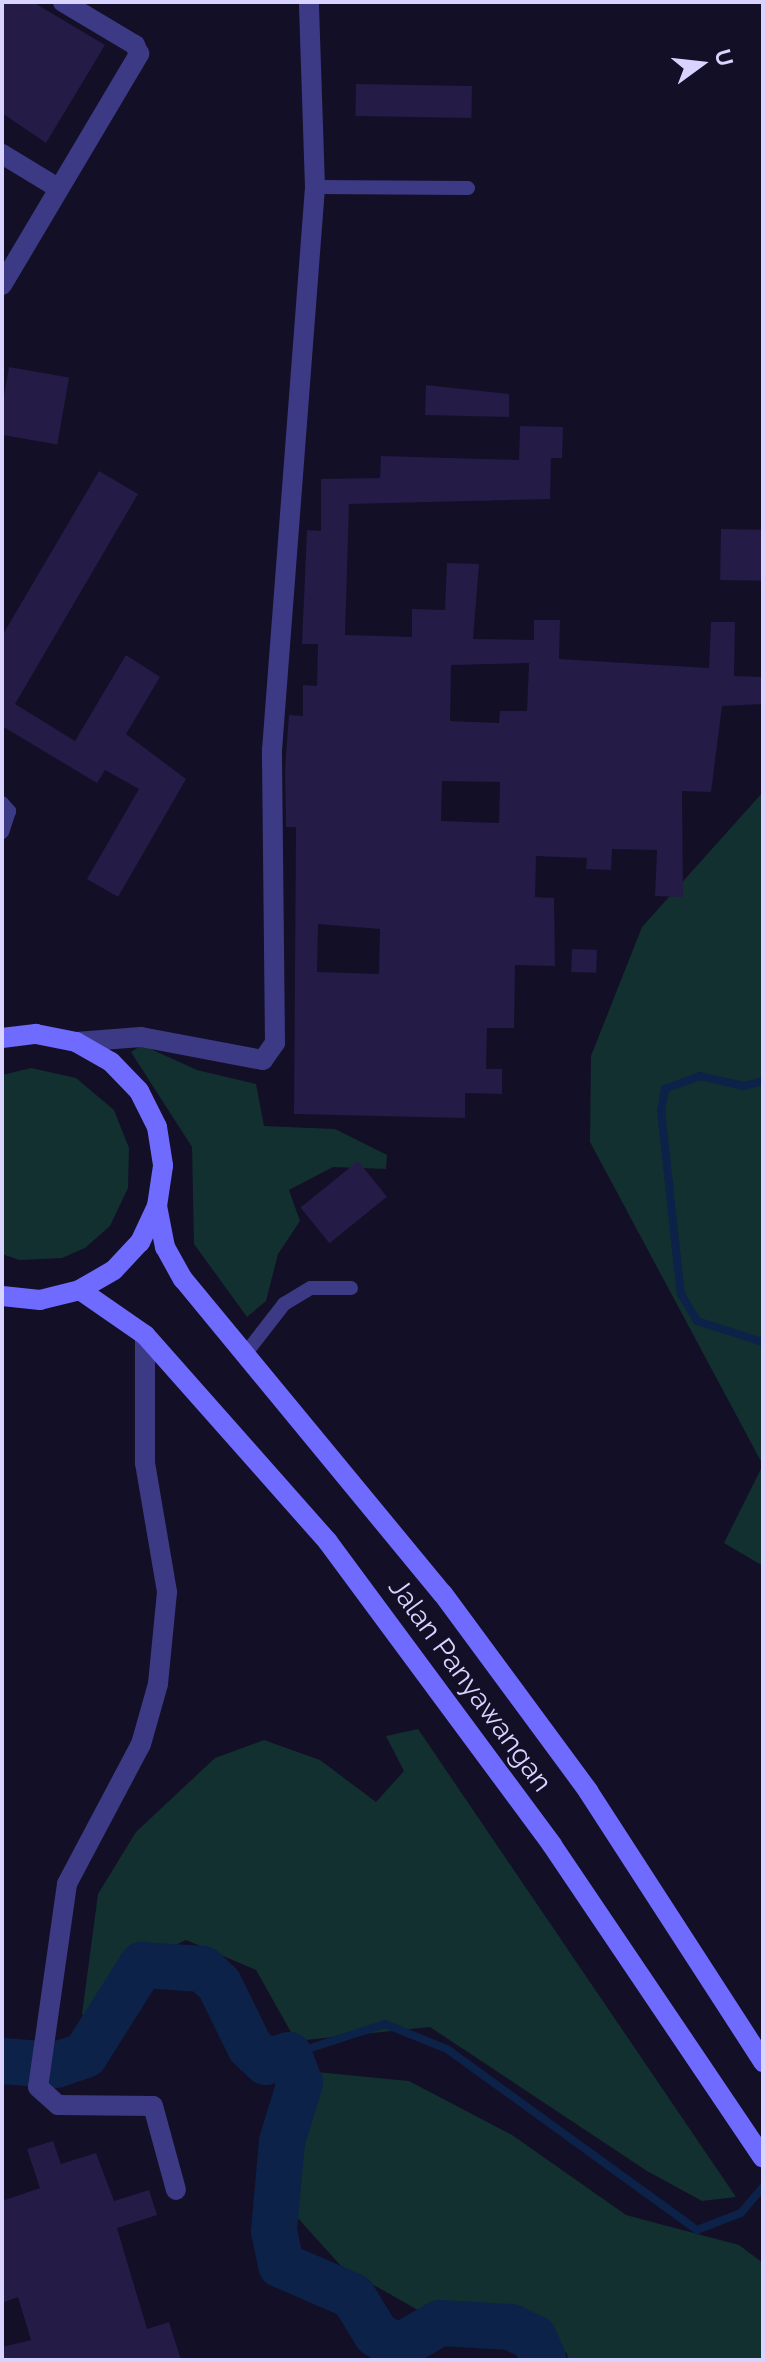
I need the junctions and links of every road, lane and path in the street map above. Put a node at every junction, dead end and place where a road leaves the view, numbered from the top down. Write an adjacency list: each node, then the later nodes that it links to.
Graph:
1 (63, 2): 5 (street)
2 (309, 2): 4 (street)
3 (2, 154): 5 (street)
4 (315, 187): 6 (lane); 11 (street)
5 (58, 188): 7 (street)
6 (468, 188)
7 (2, 285)
8 (2, 803): 9 (lane)
9 (2, 832)
10 (2, 1038): 11 (main road)
11 (76, 1042): 12 (main road)
12 (157, 1206): 14 (main road); 17 (main road, Jalan Panyawangan)
13 (351, 1288): 17 (lane)
14 (80, 1290): 15 (main road); 16 (main road, Jalan Panyawangan)
15 (2, 1296)
16 (145, 1335): 19 (main road, Jalan Panyawangan); 20 (street)
17 (246, 1353): 18 (main road, Jalan Panyawangan)
18 (763, 2062)
19 (763, 2158)
20 (176, 2190)

